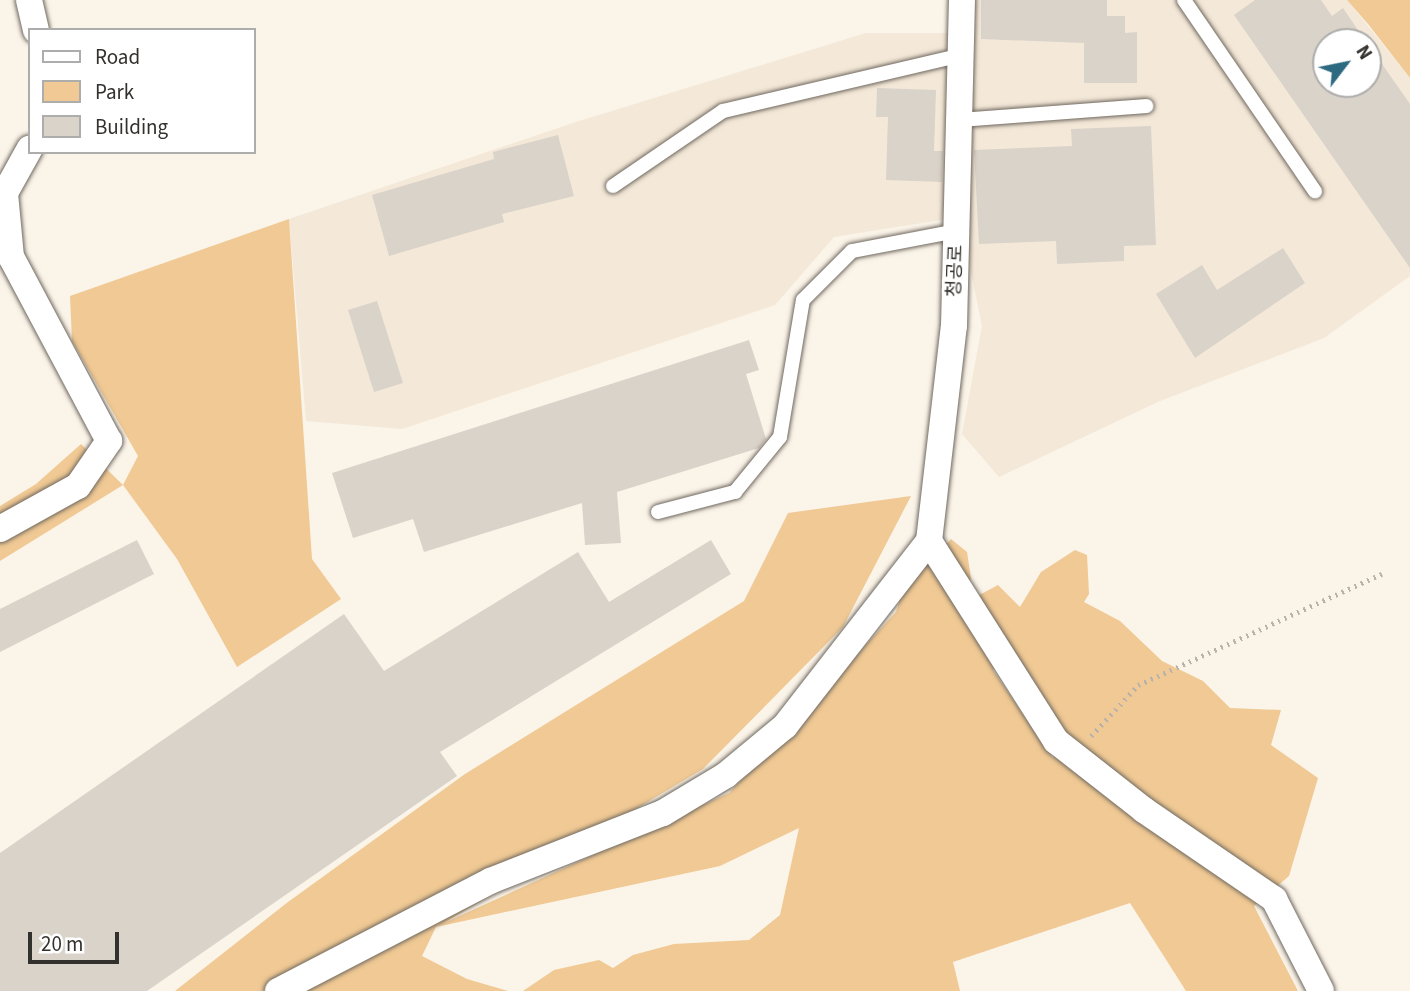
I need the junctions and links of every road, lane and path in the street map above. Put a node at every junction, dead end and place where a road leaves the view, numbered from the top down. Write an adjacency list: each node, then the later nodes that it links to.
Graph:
1 (29, 0): 4 (street)
2 (962, 0): 5 (street, 청공로)
3 (1184, 0): 10 (lane)
4 (36, 28)
5 (962, 55): 7 (street, 청공로); 9 (lane)
6 (1146, 106): 7 (lane)
7 (960, 120): 11 (street, 청공로)
8 (28, 152): 13 (street)
9 (613, 186)
10 (1315, 191)
11 (957, 231): 12 (lane); 14 (street, 청공로)
12 (658, 512)
13 (0, 529)
14 (929, 541): 16 (street); 17 (street)
15 (1382, 574): 16 (path)
16 (1074, 754): 18 (street)
17 (278, 991)
18 (1321, 991)

